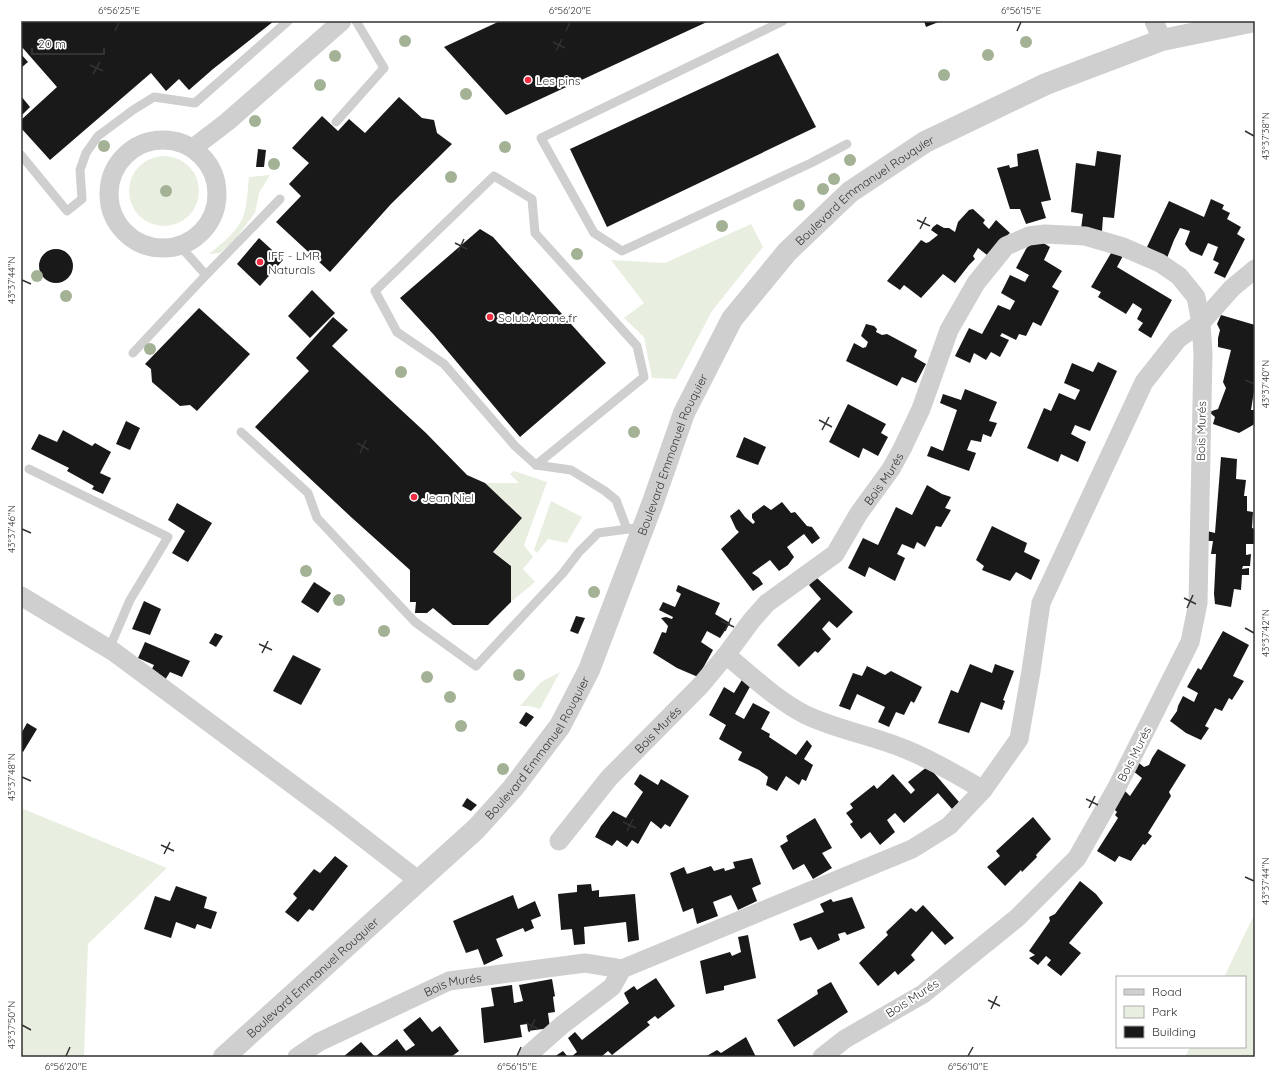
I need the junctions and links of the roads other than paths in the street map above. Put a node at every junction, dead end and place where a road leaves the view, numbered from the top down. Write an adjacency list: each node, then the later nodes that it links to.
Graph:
1 (288, 21): 10 (lane)
2 (342, 21): 9 (street)
3 (356, 21): 7 (lane)
4 (782, 21): 8 (lane)
5 (1255, 21): 6 (street, Boulevard Emmanuel Rouquier)
6 (1158, 30): 20 (street, Boulevard Emmanuel Rouquier)
7 (336, 122)
8 (847, 144)
9 (193, 148): 12 (street); 12 (street)
10 (21, 155)
11 (280, 199): 14 (lane)
12 (180, 246): 14 (lane)
13 (1255, 269): 15 (street)
14 (206, 275): 16 (lane)
15 (1201, 323): 23 (street, Bois Murés); 24 (street); 31 (street, Bois Murés)
16 (133, 353)
17 (241, 432): 20 (lane)
18 (536, 465): 18 (lane); 20 (lane)
19 (29, 469): 22 (lane)
20 (636, 528): 26 (street, Boulevard Emmanuel Rouquier)
21 (21, 596): 22 (street)
22 (109, 649): 26 (street)
23 (726, 655): 24 (street); 25 (street, Bois Murés)
24 (983, 790): 27 (street)
25 (559, 841)
26 (419, 881): 28 (street, Boulevard Emmanuel Rouquier)
27 (622, 969): 29 (street, Bois Murés); 30 (street)
28 (224, 1057)
29 (297, 1057)
30 (526, 1057)
31 (822, 1057)

